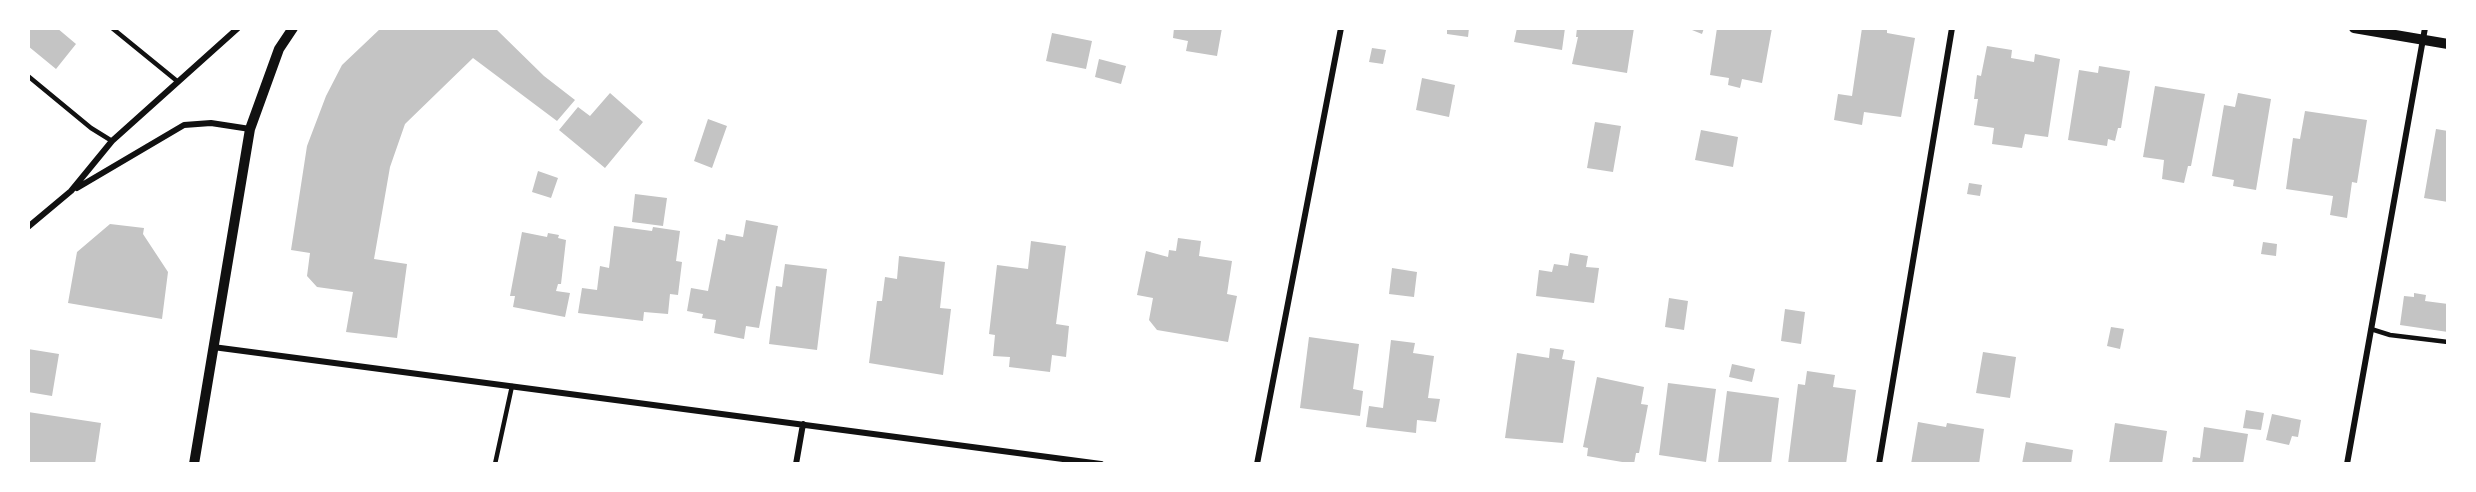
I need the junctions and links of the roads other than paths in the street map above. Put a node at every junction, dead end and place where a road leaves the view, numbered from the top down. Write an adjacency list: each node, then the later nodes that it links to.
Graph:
1 (112, 28): 11 (lane)
2 (293, 28): 12 (street)
3 (1341, 28): 25 (street)
4 (1952, 28): 26 (street)
5 (2354, 28): 8 (street)
6 (2425, 28): 8 (street)
7 (237, 29): 11 (street)
8 (2423, 40): 9 (street); 16 (street)
9 (2448, 44)
10 (28, 76): 13 (lane)
11 (177, 81): 13 (street)
12 (250, 129): 14 (street); 18 (street)
13 (112, 141): 14 (street)
14 (71, 191): 15 (street)
15 (28, 227)
16 (2371, 329): 17 (lane); 27 (street)
17 (2448, 342)
18 (213, 347): 19 (street); 21 (street)
19 (512, 386): 20 (street); 22 (lane)
20 (803, 424): 23 (street); 24 (street)
21 (194, 464)
22 (495, 464)
23 (796, 464)
24 (1101, 464)
25 (1257, 464)
26 (1879, 464)
27 (2347, 464)

